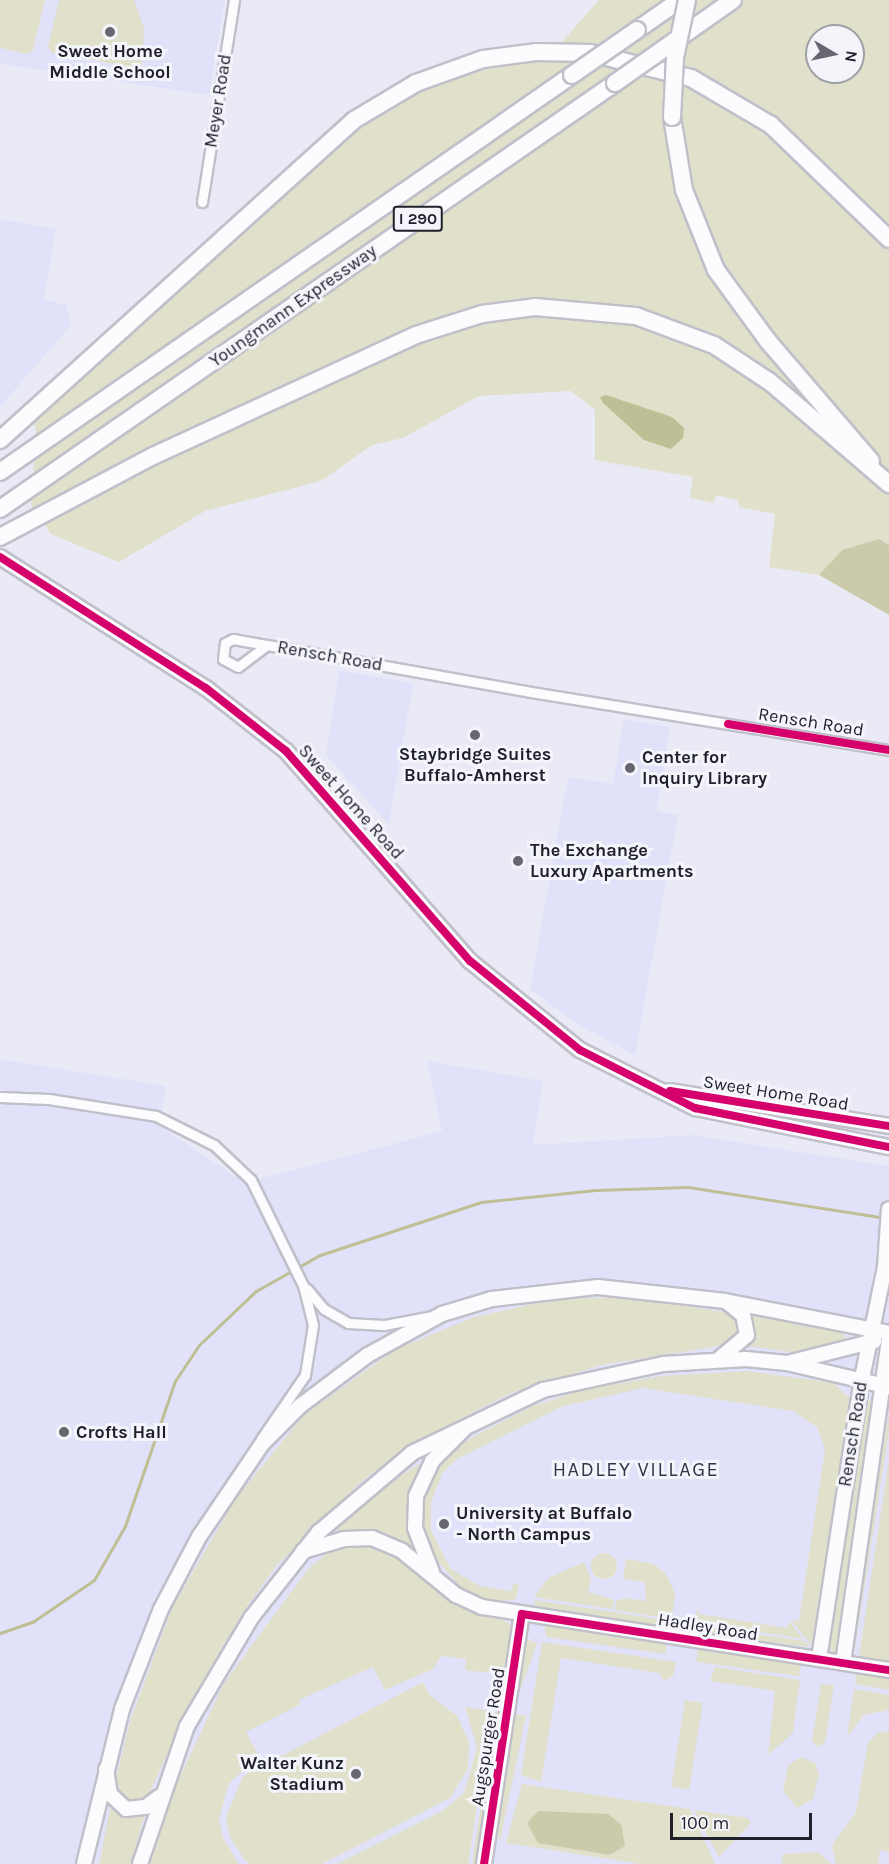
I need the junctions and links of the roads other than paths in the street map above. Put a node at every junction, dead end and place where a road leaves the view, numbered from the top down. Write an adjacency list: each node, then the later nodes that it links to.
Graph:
1 (234, 0): 5 (street, Meyer Road)
2 (680, 0): 8 (highway, Youngmann Expressway / I 290, bridge)
3 (687, 0): 9 (highway, bridge)
4 (733, 0): 10 (highway, Youngmann Expressway / I 290, bridge)
5 (202, 202)
6 (889, 239): 7 (highway)
7 (0, 440)
8 (0, 472)
9 (889, 483): 11 (highway)
10 (0, 509)
11 (6, 533)
12 (0, 557): 15 (main road, Sweet Home Road)
13 (267, 645): 13 (street, Rensch Road); 14 (street, Rensch Road)
14 (889, 750)
15 (658, 1089): 17 (main road, Sweet Home Road); 18 (main road, Sweet Home Road)
16 (0, 1097): 20 (street)
17 (889, 1126)
18 (889, 1147)
19 (889, 1209): 24 (main road, Rensch Road)
20 (303, 1285): 22 (street); 32 (street)
21 (725, 1301): 22 (main road); 24 (main road); 26 (main road)
22 (442, 1314): 32 (main road)
23 (889, 1333): 24 (main road)
24 (872, 1337): 27 (main road); 29 (main road, Rensch Road)
25 (889, 1339): 28 (main road, Rensch Road)
26 (718, 1359): 27 (main road); 31 (main road)
27 (787, 1363): 29 (main road)
28 (887, 1370): 29 (main road); 30 (main road, Rensch Road)
29 (862, 1378): 30 (main road); 36 (main road, Rensch Road)
30 (886, 1386): 37 (main road, Rensch Road)
31 (473, 1419): 33 (main road); 34 (main road)
32 (247, 1462): 39 (main road)
33 (303, 1551): 34 (main road, Hadley Road); 40 (main road)
34 (433, 1574): 35 (main road, Hadley Road)
35 (522, 1614): 36 (main road, Hadley Road); 45 (main road, Augspurger Road)
36 (819, 1659): 37 (main road, Hadley Road)
37 (843, 1663): 38 (main road, Hadley Road)
38 (889, 1670)
39 (106, 1761): 40 (main road); 41 (main road)
40 (159, 1797): 44 (main road)
41 (90, 1829): 42 (main road); 43 (main road)
42 (84, 1864)
43 (95, 1864)
44 (140, 1864)
45 (484, 1864)

